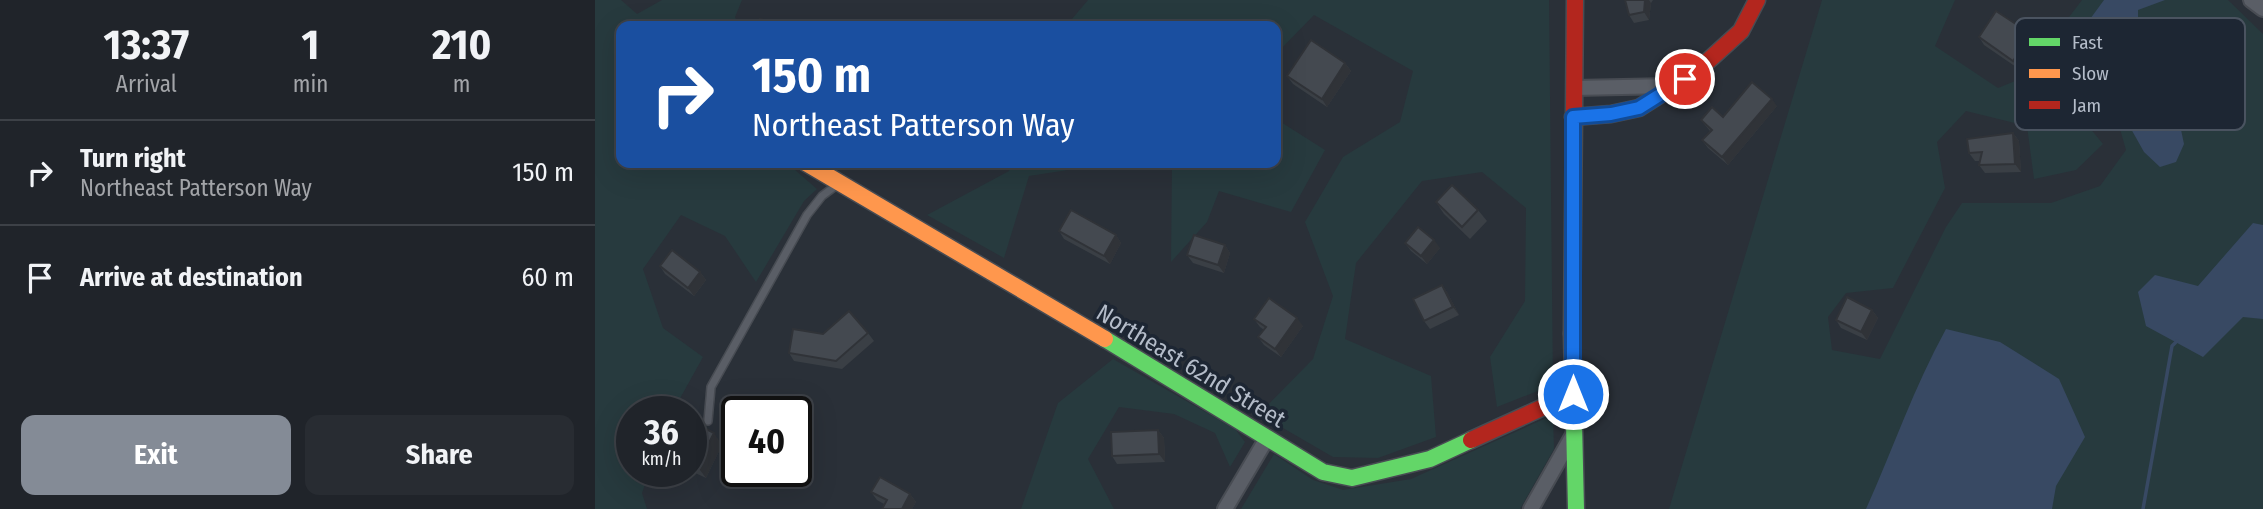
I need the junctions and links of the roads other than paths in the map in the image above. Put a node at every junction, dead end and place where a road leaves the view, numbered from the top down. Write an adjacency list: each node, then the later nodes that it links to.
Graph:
1 (1575, 0): 6 (street)
2 (1757, 0): 5 (street)
3 (2251, 0): 4 (street)
4 (2263, 9)
5 (1672, 86): 6 (street); 7 (street)
6 (1574, 88): 7 (street)
7 (1573, 117): 10 (street)
8 (814, 168): 9 (street, Northeast 62nd Street)
9 (839, 183): 11 (lane); 13 (street, Northeast 62nd Street)
10 (1573, 394): 12 (street); 13 (street, Northeast 62nd Street)
11 (708, 421)
12 (1574, 433): 15 (street); 16 (street)
13 (1268, 438): 14 (street)
14 (1225, 509)
15 (1531, 509)
16 (1576, 509)

